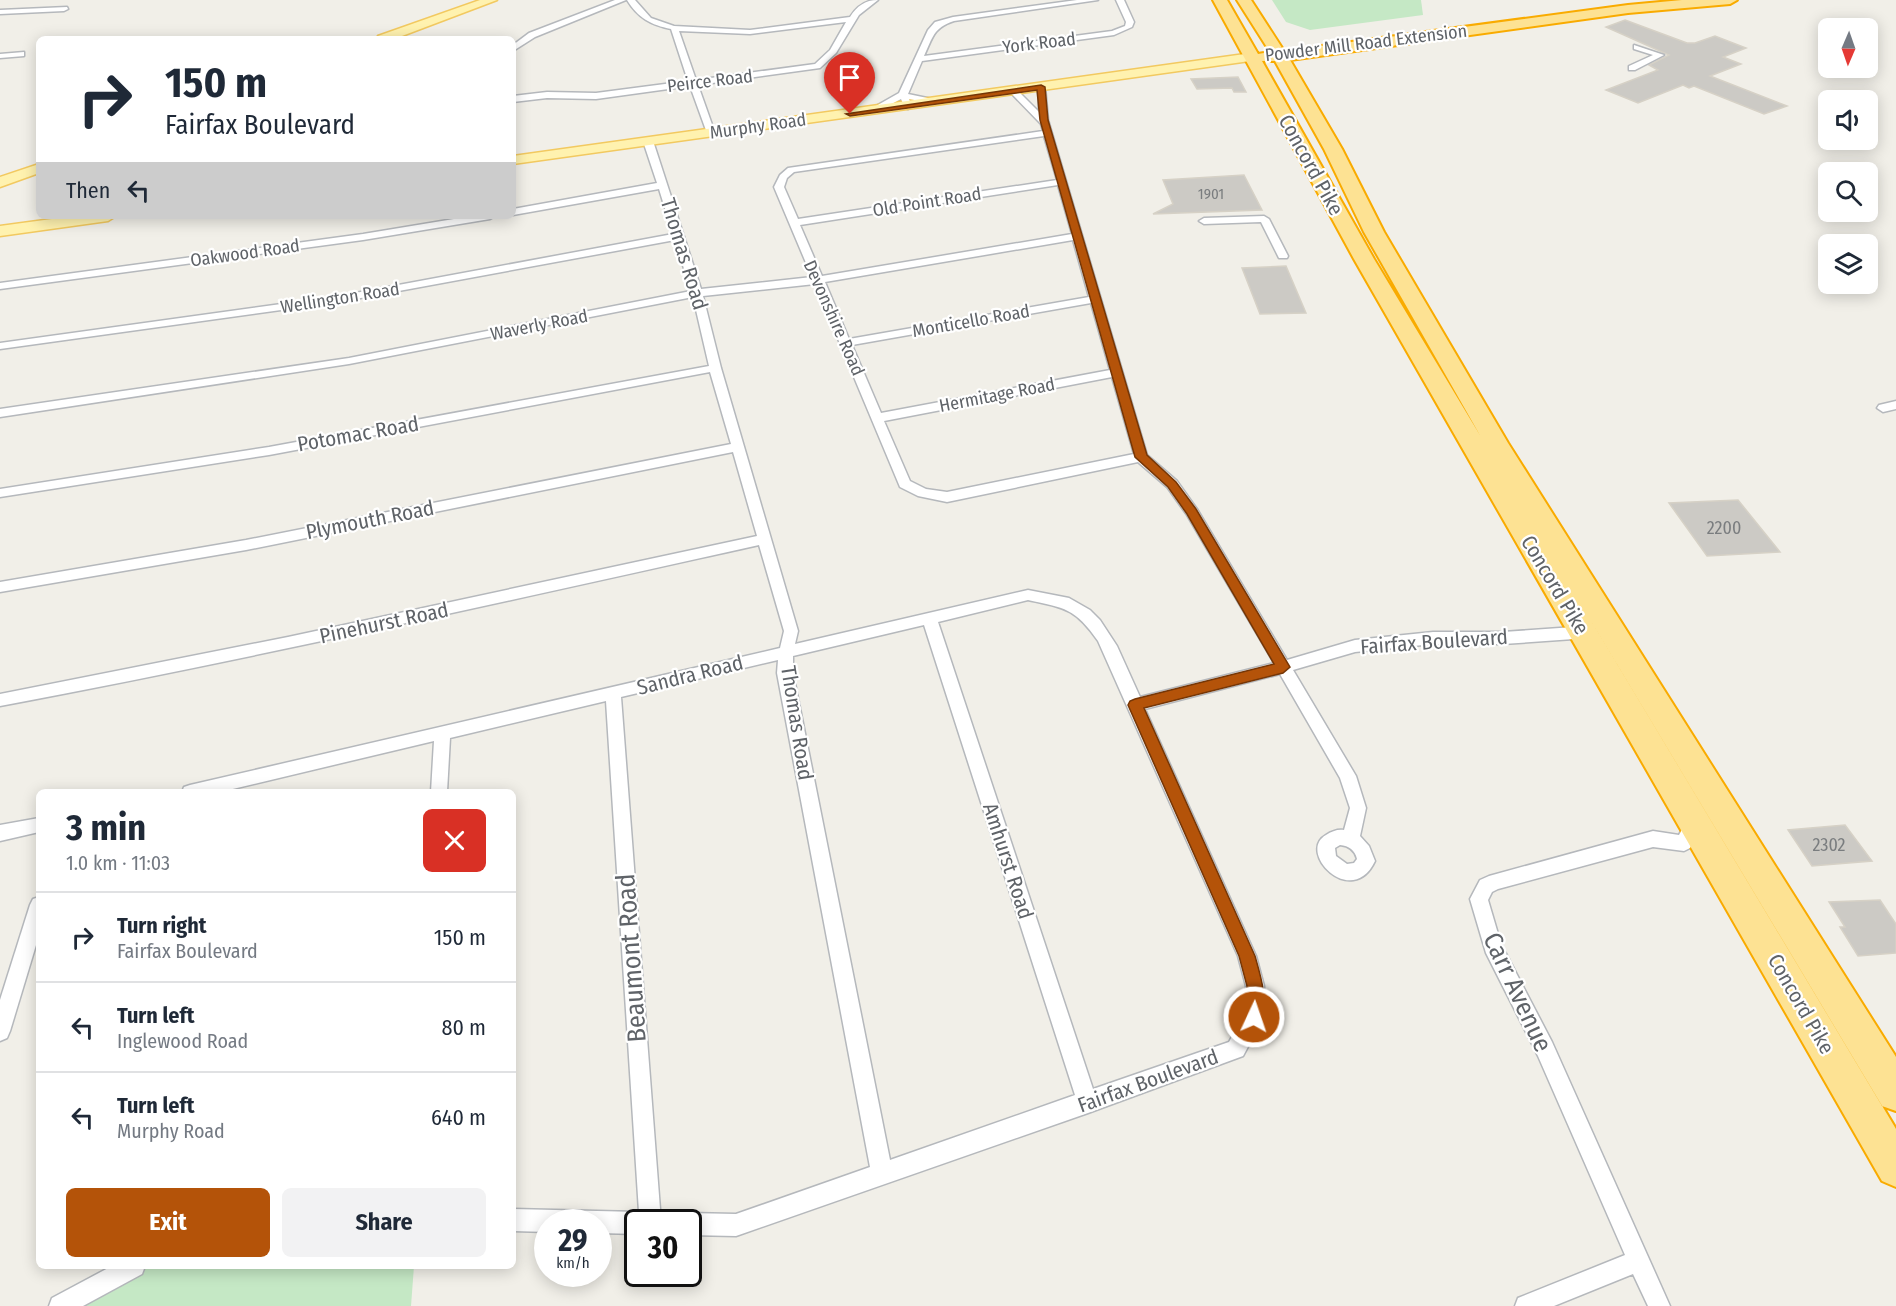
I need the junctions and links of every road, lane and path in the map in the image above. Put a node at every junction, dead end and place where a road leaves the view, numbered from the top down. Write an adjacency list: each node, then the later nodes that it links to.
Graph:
1 (491, 0): 16 (main road)
2 (504, 0): 17 (main road)
3 (622, 0): 21 (street)
4 (632, 0): 15 (street)
5 (874, 0): 14 (street, Peirce Road)
6 (1094, 0): 25 (street)
7 (1120, 0): 25 (street, York Road)
8 (1220, 0): 24 (highway, Concord Pike)
9 (1244, 0): 18 (highway)
10 (1643, 0): 19 (highway, Powder Mill Road Extension)
11 (1731, 0): 19 (highway, Powder Mill Road Extension)
12 (64, 9): 13 (street)
13 (0, 12)
14 (852, 19): 15 (street); 27 (street, Peirce Road)
15 (674, 28): 27 (street)
16 (390, 36)
17 (405, 36)
18 (1284, 46): 19 (highway, Powder Mill Road Extension); 19 (highway); 24 (highway, Powder Mill Road Extension); 30 (highway, Concord Pike)
19 (1332, 46): 30 (highway)
20 (1637, 46): 26 (street)
21 (516, 47)
22 (21, 54): 23 (street)
23 (0, 56)
24 (1252, 57): 28 (main road, Murphy Road); 36 (highway, Concord Pike)
25 (920, 59): 32 (street)
26 (1632, 68)
27 (692, 84): 31 (street, Peirce Road); 34 (street)
28 (1041, 87): 29 (main road, Murphy Road); 33 (street)
29 (1013, 91): 32 (main road, Murphy Road); 33 (street)
30 (1299, 92): 50 (highway, Concord Pike)
31 (516, 99)
32 (906, 100): 34 (main road, Murphy Road)
33 (1046, 128): 42 (street); 48 (street, Devonshire Road)
34 (711, 133): 35 (main road, Murphy Road)
35 (648, 141): 37 (main road, Murphy Road); 43 (street, Thomas Road)
36 (1302, 147): 50 (highway); 72 (highway, Concord Pike)
37 (516, 160)
38 (36, 163): 40 (main road)
39 (36, 169): 41 (main road)
40 (0, 176)
41 (0, 182)
42 (1062, 182): 48 (street, Old Point Road); 52 (street)
43 (663, 185): 44 (street); 51 (street, Thomas Road)
44 (516, 211)
45 (86, 219): 49 (main road)
46 (472, 219): 55 (street, Oakwood Road)
47 (1204, 221): 53 (street)
48 (793, 223): 54 (street, Devonshire Road)
49 (0, 231)
50 (1374, 232): 72 (highway, Concord Pike)
51 (679, 236): 56 (street, Thomas Road); 59 (street, Wellington Road)
52 (1078, 236): 54 (street, Waverly Road); 57 (street)
53 (1282, 256)
54 (818, 280): 56 (street, Waverly Road); 58 (street, Devonshire Road)
55 (0, 286)
56 (697, 293): 60 (street, Thomas Road); 64 (street, Waverly Road)
57 (1096, 299): 58 (street, Monticello Road); 61 (street)
58 (845, 343): 65 (street, Devonshire Road)
59 (0, 346)
60 (715, 368): 66 (street, Thomas Road); 68 (street, Potomac Road)
61 (1117, 372): 65 (street, Hermitage Road); 67 (street)
62 (1896, 405): 63 (street)
63 (1883, 408)
64 (0, 413)
65 (877, 418): 67 (street, Devonshire Road)
66 (738, 447): 69 (street, Thomas Road); 70 (street, Plymouth Road)
67 (1141, 457): 74 (street)
68 (0, 494)
69 (766, 539): 73 (street, Thomas Road); 76 (street, Pinehurst Road)
70 (0, 587)
71 (929, 618): 73 (street, Sandra Road); 77 (street, Sandra Road); 89 (street, Amhurst Road)
72 (1597, 631): 74 (street, Fairfax Boulevard); 82 (highway, Concord Pike); 88 (highway, Concord Pike)
73 (786, 652): 75 (street, Sandra Road); 91 (street, Thomas Road)
74 (1283, 667): 77 (street, Fairfax Boulevard); 85 (street)
75 (612, 694): 78 (street, Sandra Road); 92 (street, Beaumont Road)
76 (0, 700)
77 (1135, 705): 89 (street, Fairfax Boulevard)
78 (442, 733): 79 (street, Sandra Road); 81 (street)
79 (256, 785): 80 (street, Sandra Road)
80 (218, 789)
81 (439, 789)
82 (1695, 821): 90 (highway, Concord Pike); 96 (street, Carr Avenue)
83 (36, 826): 84 (street)
84 (0, 833)
85 (1351, 839)
86 (36, 915): 87 (street)
87 (0, 1031)
88 (1896, 1092)
89 (1088, 1103): 91 (street, Fairfax Boulevard)
90 (1896, 1167)
91 (882, 1175): 95 (street, Fairfax Boulevard)
92 (649, 1209)
93 (516, 1220): 94 (street)
94 (624, 1223)
95 (702, 1225)
96 (1640, 1260): 99 (street); 100 (street, Carr Avenue)
97 (128, 1269): 98 (street)
98 (60, 1306)
99 (1526, 1306)
100 (1659, 1306)

